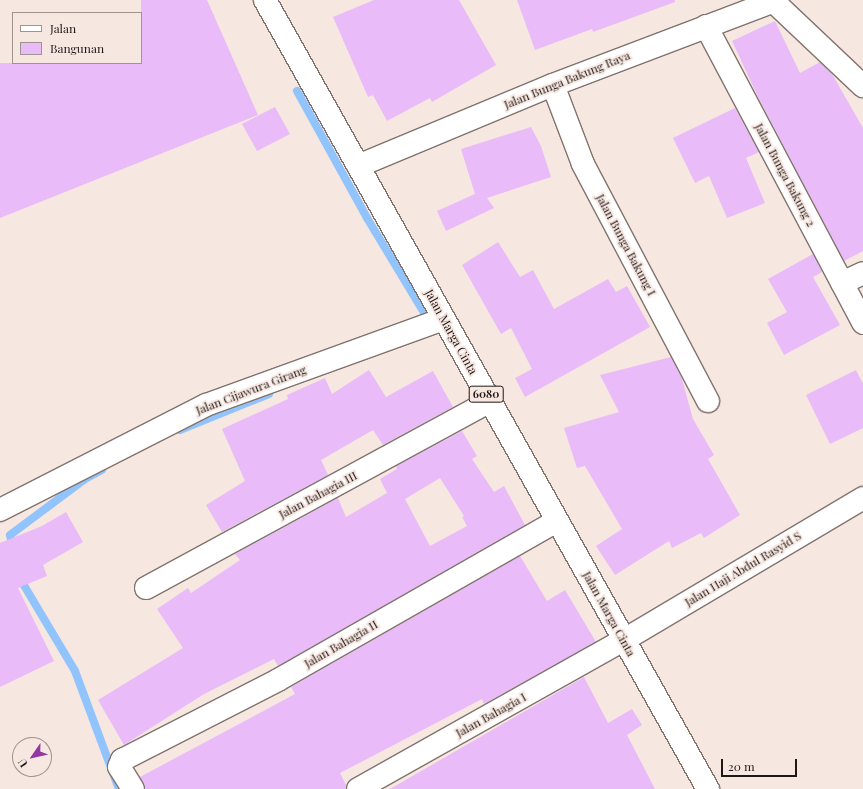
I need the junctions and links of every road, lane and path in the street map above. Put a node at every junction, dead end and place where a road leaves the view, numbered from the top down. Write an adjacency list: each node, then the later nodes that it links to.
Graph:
1 (265, 0): 6 (street, Jalan Marga Cinta / 6080)
2 (775, 1): 3 (street, Jalan Bunga Bakung Raya); 5 (street)
3 (706, 26): 4 (street, Jalan Bunga Bakung Raya); 8 (street, Jalan Bunga Bakung 2)
4 (553, 85): 6 (street, Jalan Bunga Bakung Raya); 11 (street, Jalan Bunga Bakung I)
5 (863, 86)
6 (358, 166): 9 (street, Jalan Marga Cinta / 6080)
7 (863, 272): 8 (street)
8 (842, 283): 10 (street, Jalan Bunga Bakung 2)
9 (444, 319): 12 (street, Jalan Marga Cinta / 6080); 14 (street, Jalan Cijawura Girang)
10 (863, 323)
11 (708, 400)
12 (490, 401): 15 (street, Jalan Marga Cinta / 6080); 16 (street, Jalan Bahagia III)
13 (863, 498): 17 (street, Jalan Haji Abdul Rasyid S)
14 (0, 510)
15 (557, 520): 17 (street, Jalan Marga Cinta / 6080); 19 (street, Jalan Bahagia II)
16 (146, 588)
17 (624, 640): 18 (street, Jalan Marga Cinta / 6080); 20 (street, Jalan Bahagia I)
18 (703, 787)
19 (133, 789)
20 (358, 789)

